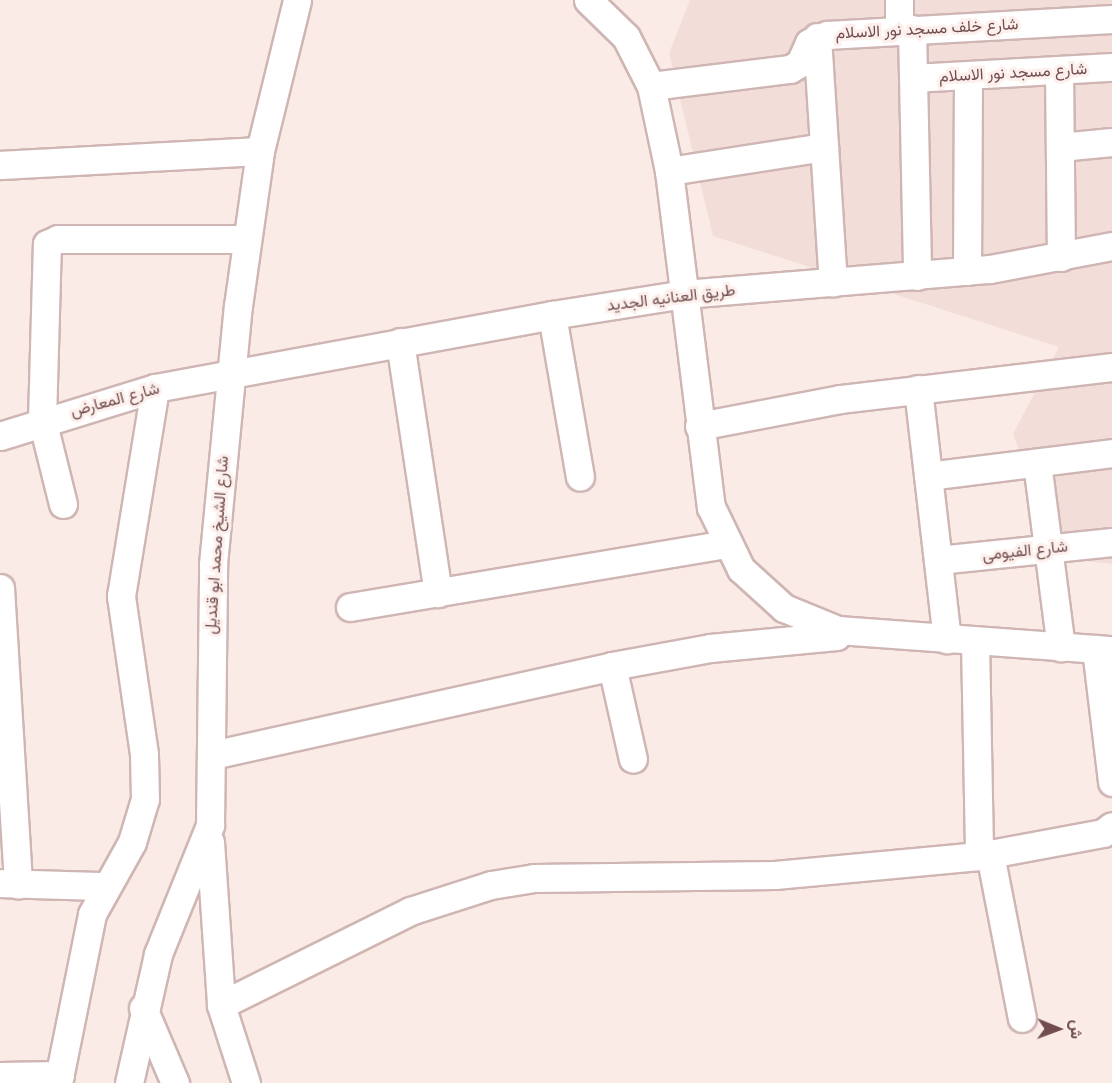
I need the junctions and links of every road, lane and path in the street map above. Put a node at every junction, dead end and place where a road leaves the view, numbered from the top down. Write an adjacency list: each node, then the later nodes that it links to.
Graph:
1 (297, 0): 15 (street, شارع الشيخ محمد ابو قنديل)
2 (588, 0): 11 (street)
3 (899, 0): 5 (street)
4 (1112, 19): 5 (street, شارع خلف مسجد نور الاسلام)
5 (906, 30): 6 (street, شارع خلف مسجد نور الاسلام); 10 (street)
6 (817, 37): 11 (street, شارع خلف مسجد نور الاسلام); 13 (street)
7 (1112, 67): 8 (street, شارع مسجد نور الاسلام)
8 (1059, 70): 9 (street, شارع مسجد نور الاسلام); 14 (street)
9 (968, 75): 10 (street, شارع مسجد نور الاسلام); 21 (street)
10 (913, 78): 22 (street)
11 (651, 86): 17 (street)
12 (1112, 142): 14 (street)
13 (824, 147): 17 (street); 23 (street)
14 (1060, 147): 20 (street)
15 (260, 151): 16 (street); 18 (street, شارع الشيخ محمد ابو قنديل)
16 (0, 165)
17 (669, 171): 24 (street)
18 (245, 239): 28 (street, شارع الشيخ محمد ابو قنديل); 31 (street)
19 (1112, 246): 20 (street, طريق العنانيه الجديد)
20 (1061, 257): 21 (street, طريق العنانيه الجديد)
21 (967, 271): 22 (street, طريق العنانيه الجديد)
22 (917, 276): 23 (street, طريق العنانيه الجديد)
23 (833, 282): 24 (street, طريق العنانيه الجديد)
24 (684, 294): 25 (street, طريق العنانيه الجديد); 32 (street)
25 (552, 315): 26 (street, طريق العنانيه الجديد); 37 (street)
26 (400, 342): 28 (street, طريق العنانيه الجديد); 44 (street)
27 (1112, 367): 30 (street)
28 (233, 374): 29 (street, شارع المعارض); 52 (street, شارع الشيخ محمد ابو قنديل)
29 (155, 388): 31 (street, شارع المعارض); 59 (street)
30 (918, 388): 32 (street); 36 (street)
31 (42, 420): 33 (street, شارع المعارض); 38 (street)
32 (699, 426): 40 (street)
33 (0, 436)
34 (1112, 453): 35 (street)
35 (1037, 463): 36 (street); 41 (street)
36 (928, 476): 42 (street)
37 (580, 477)
38 (63, 504)
39 (1112, 542): 41 (street, شارع الفيومى)
40 (725, 544): 44 (street); 46 (street)
41 (1049, 549): 42 (street, شارع الفيومى); 49 (street)
42 (938, 560): 47 (street)
43 (0, 588): 58 (street)
44 (438, 593): 45 (street)
45 (350, 607)
46 (867, 634): 47 (street); 51 (street)
47 (947, 639): 48 (street)
48 (975, 641): 49 (street); 57 (street)
49 (1061, 647): 50 (street)
50 (1104, 650): 54 (street)
51 (612, 666): 52 (street); 53 (street)
52 (212, 754): 55 (street, شارع الشيخ محمد ابو قنديل)
53 (633, 759)
54 (1112, 782)
55 (210, 825): 60 (street); 61 (street, شارع الشيخ محمد ابو قنديل)
56 (1112, 826): 57 (street)
57 (985, 855): 60 (street); 62 (street)
58 (9, 884): 59 (street)
59 (103, 886): 64 (street)
60 (221, 1005): 67 (street)
61 (144, 1008): 65 (street, شارع الشيخ محمد ابو قنديل); 66 (street)
62 (1022, 1018)
63 (0, 1076): 64 (street)
64 (59, 1079)
65 (129, 1083)
66 (175, 1083)
67 (246, 1083)

